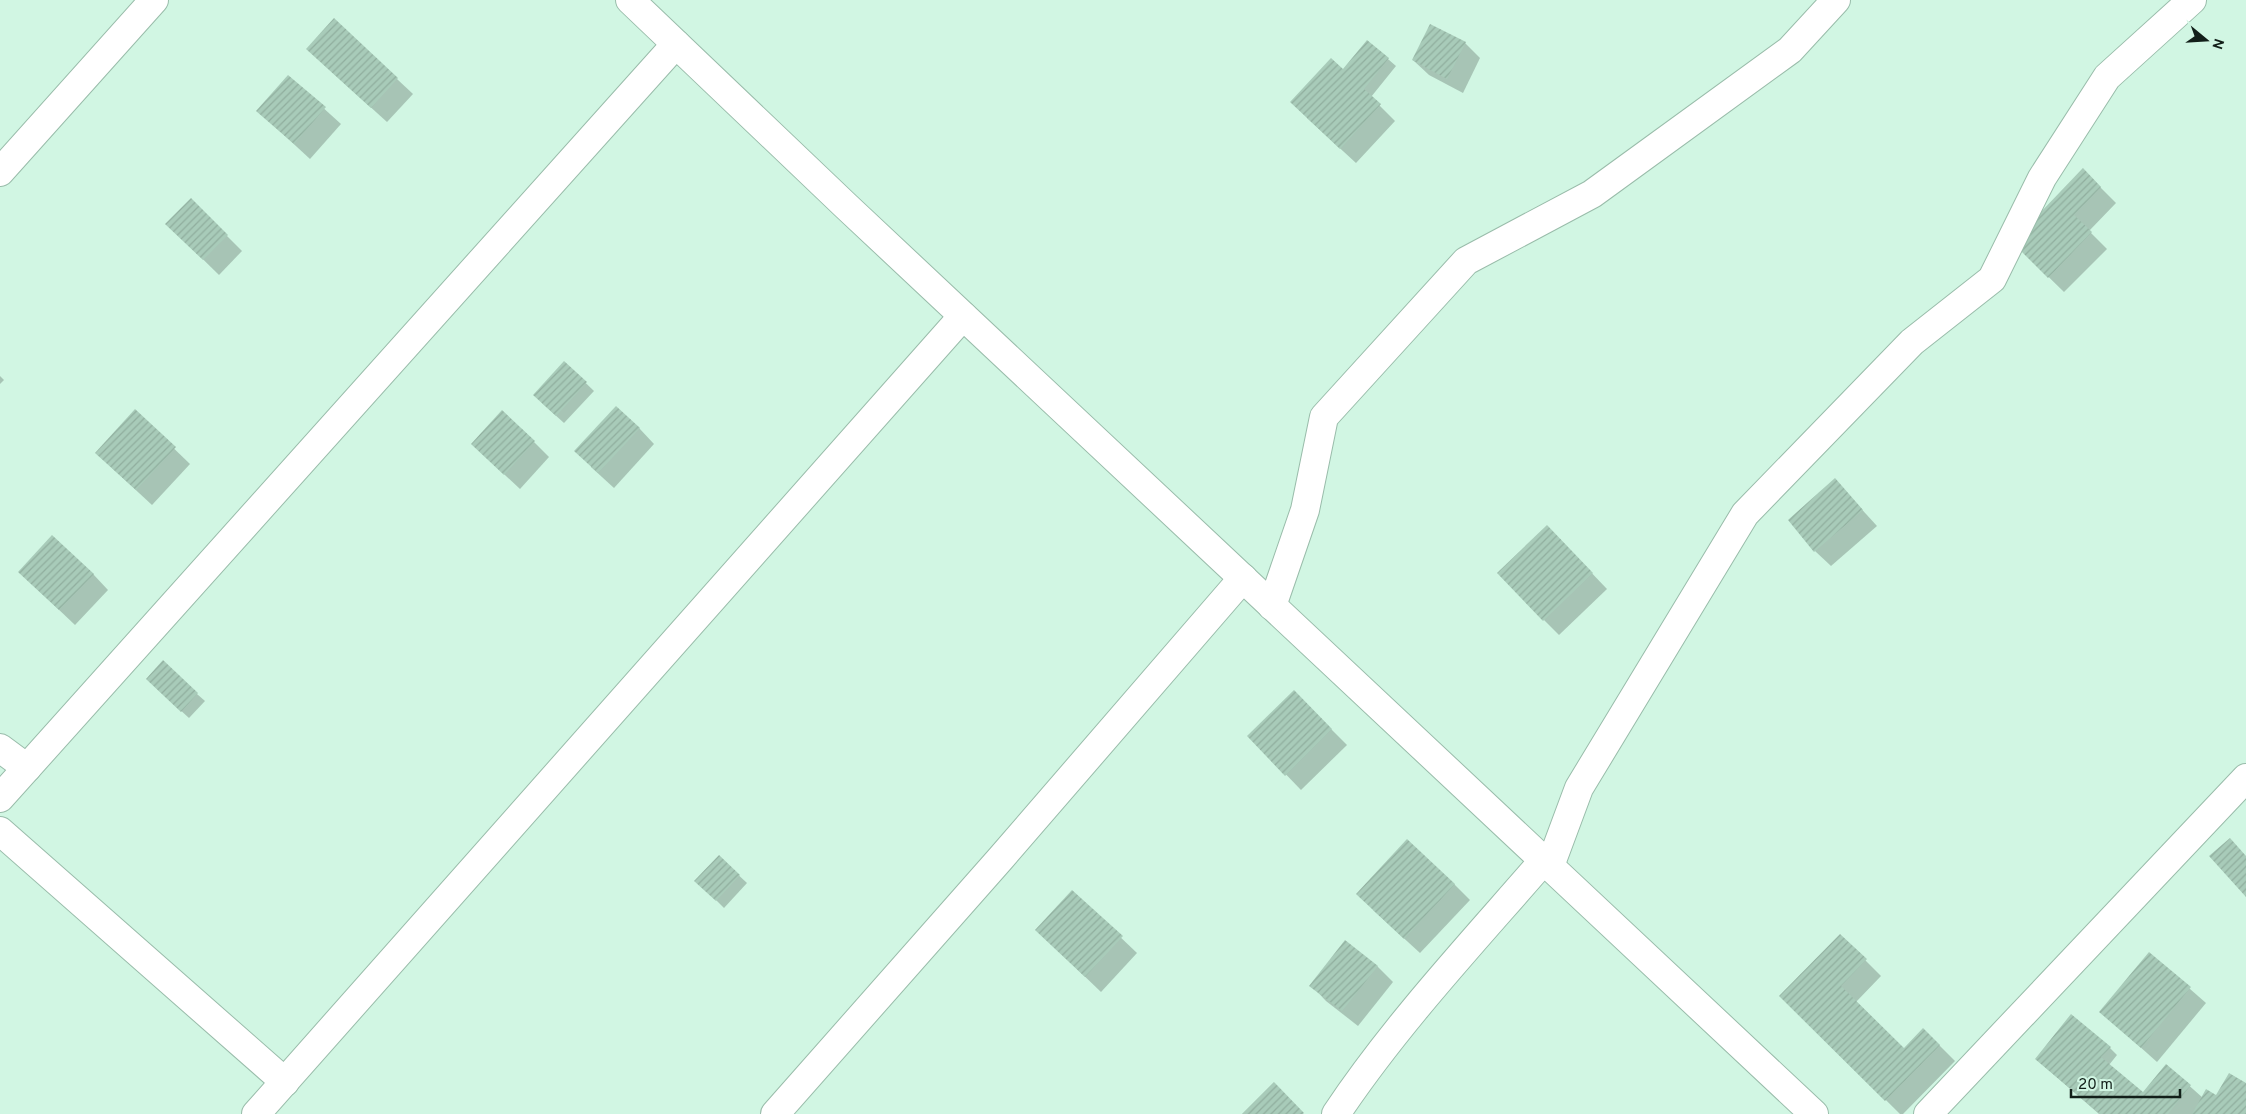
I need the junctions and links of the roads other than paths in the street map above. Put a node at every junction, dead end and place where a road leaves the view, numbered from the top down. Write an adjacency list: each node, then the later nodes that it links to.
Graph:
1 (154, 0): 6 (street)
2 (630, 0): 5 (street)
3 (1836, 0): 9 (street)
4 (2192, 0): 15 (street)
5 (676, 44): 7 (street); 11 (street)
6 (0, 172)
7 (963, 316): 8 (street); 16 (street)
8 (1243, 578): 9 (street); 18 (street)
9 (1272, 606): 15 (street)
10 (0, 748): 11 (street)
11 (27, 768): 13 (street)
12 (2246, 778): 21 (street)
13 (0, 798)
14 (0, 831): 16 (street)
15 (1547, 863): 19 (street); 20 (street)
16 (285, 1082): 17 (street)
17 (256, 1114)
18 (775, 1114)
19 (1336, 1114)
20 (1814, 1114)
21 (1928, 1114)

